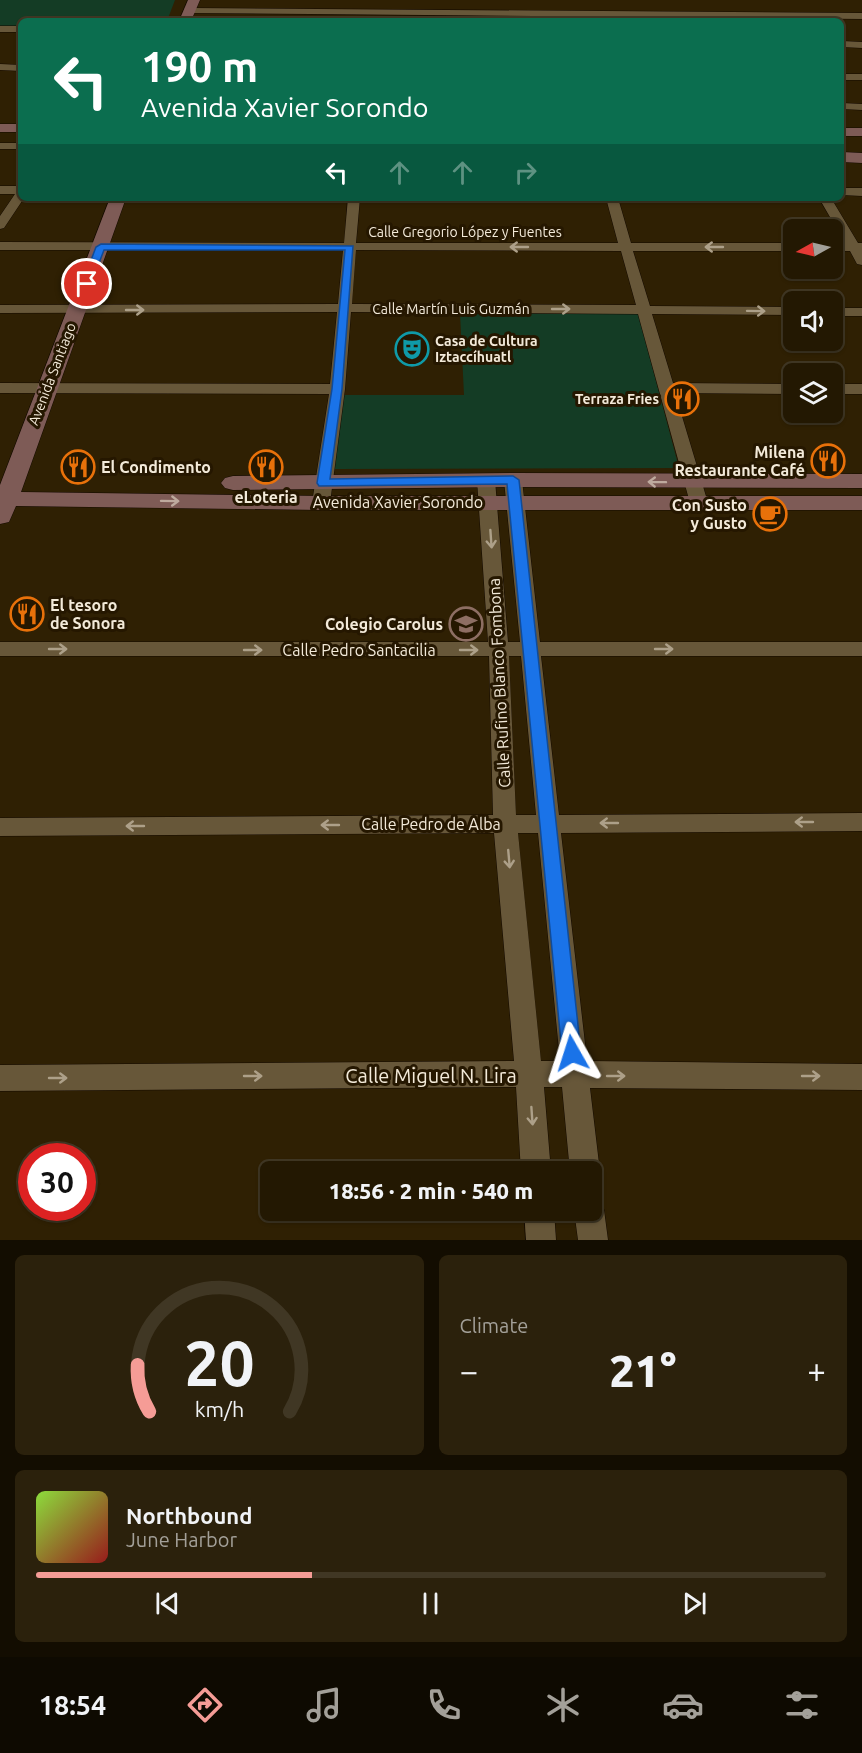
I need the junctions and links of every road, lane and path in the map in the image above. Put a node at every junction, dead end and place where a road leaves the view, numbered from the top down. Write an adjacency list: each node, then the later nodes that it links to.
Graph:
1 (462, 0): 5 (street)
2 (190, 11): 5 (street)
3 (717, 14): 4 (street); 5 (street)
4 (862, 16)
5 (463, 17)
6 (0, 29): 7 (street)
7 (18, 29)
8 (844, 44): 9 (street)
9 (862, 45)
10 (0, 67): 11 (street)
11 (18, 68)
12 (844, 77): 13 (street)
13 (862, 77)
14 (844, 106): 15 (street)
15 (862, 107)
16 (0, 128): 17 (street)
17 (18, 128)
18 (844, 132): 19 (street)
19 (862, 132)
20 (0, 146): 21 (street)
21 (18, 146)
22 (844, 157): 23 (street)
23 (862, 158)
24 (0, 190): 25 (street)
25 (18, 192)
26 (844, 192): 27 (street)
27 (862, 192)
28 (18, 197): 33 (street)
29 (117, 201): 35 (street, Avenida Santiago)
30 (354, 201): 39 (street)
31 (613, 201): 36 (street)
32 (827, 201): 38 (street)
33 (0, 225)
34 (0, 246): 35 (street, Calle Gregorio López y Fuentes)
35 (101, 247): 39 (street, Calle Gregorio López y Fuentes); 43 (street, Avenida Santiago)
36 (626, 247): 37 (street, Calle Gregorio López y Fuentes, one-way to 36); 39 (street, Calle Gregorio López y Fuentes, one-way to 39); 42 (street)
37 (783, 247)
38 (858, 247): 40 (street)
39 (350, 248): 44 (street)
40 (862, 261)
41 (0, 309): 43 (street, Calle Martín Luis Guzmán)
42 (644, 309): 44 (street, Calle Martín Luis Guzmán, one-way to 42); 45 (street, Calle Martín Luis Guzmán, one-way to 45); 50 (street)
43 (76, 310): 44 (street, Calle Martín Luis Guzmán, one-way to 44); 49 (street, Avenida Santiago)
44 (344, 310): 51 (street)
45 (783, 311)
46 (843, 312): 47 (street)
47 (862, 312)
48 (0, 388): 49 (street)
49 (47, 388): 51 (street); 60 (street, Avenida Santiago)
50 (667, 388): 52 (street); 58 (street)
51 (337, 389): 59 (street)
52 (783, 389)
53 (843, 389): 54 (street)
54 (862, 389)
55 (862, 482): 58 (street, Avenida Xavier Sorondo)
56 (487, 491): 57 (street, Avenida Xavier Sorondo); 59 (street, Avenida Xavier Sorondo); 64 (street, Calle Rufino Blanco Fombona, one-way to 64)
57 (514, 491): 58 (street, Avenida Xavier Sorondo); 65 (street, Calle Rufino Blanco Fombona)
58 (697, 492): 61 (street, Avenida Xavier Sorondo)
59 (322, 493): 60 (street, Avenida Xavier Sorondo)
60 (5, 497)
61 (862, 503)
62 (0, 649): 64 (street, Calle Pedro Santacilia, one-way to 64)
63 (862, 649): 65 (street, Calle Pedro Santacilia, one-way to 63)
64 (499, 650): 65 (street, Calle Pedro Santacilia); 68 (street, Calle Rufino Blanco Fombona)
65 (531, 650): 67 (street, Calle Rufino Blanco Fombona)
66 (862, 822): 67 (street, Calle Pedro de Alba, one-way to 67)
67 (549, 823): 68 (street, Calle Pedro de Alba); 71 (street, Calle Rufino Blanco Fombona)
68 (505, 824): 69 (street, Calle Pedro de Alba, one-way to 69); 70 (street, Calle Rufino Blanco Fombona, one-way to 70)
69 (0, 827)
70 (529, 1074): 71 (street, Calle Miguel N. Lira); 73 (street, Calle Miguel N. Lira, one-way to 70); 74 (street, Calle Rufino Blanco Fombona, one-way to 74)
71 (574, 1076): 72 (street, Calle Miguel N. Lira, one-way to 72); 75 (street, Calle Rufino Blanco Fombona)
72 (862, 1077)
73 (0, 1078)
74 (535, 1161)
75 (584, 1161)
76 (540, 1221): 78 (street)
77 (590, 1221): 79 (street)
78 (541, 1240)
79 (593, 1240)

